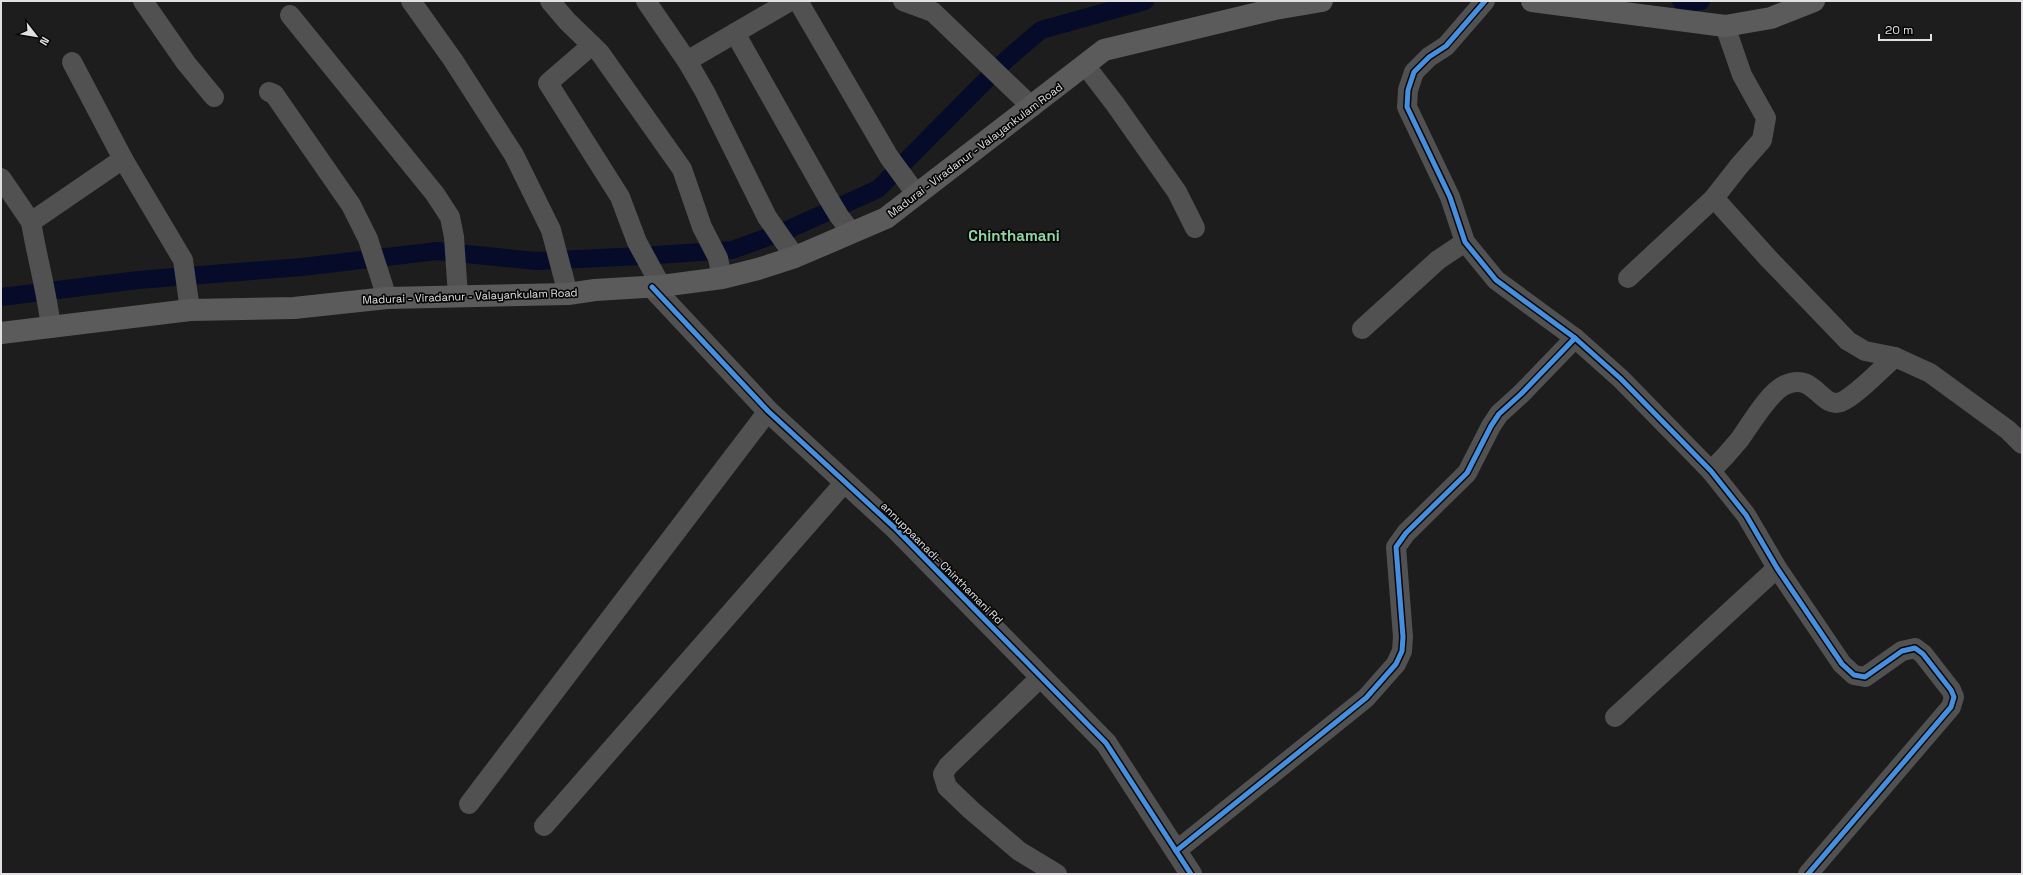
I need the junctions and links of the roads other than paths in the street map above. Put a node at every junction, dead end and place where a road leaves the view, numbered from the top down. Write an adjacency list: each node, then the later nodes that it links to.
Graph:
1 (143, 1): 21 (street)
2 (411, 1): 35 (street)
3 (550, 1): 16 (street)
4 (646, 1): 17 (street)
5 (790, 1): 15 (street)
6 (798, 1): 25 (street)
7 (903, 1): 22 (street)
8 (1322, 1): 12 (main road, Madurai - Viradanur - Valayankulam Road)
9 (1485, 1): 30 (street)
10 (1532, 1): 14 (main road)
11 (1814, 1): 14 (main road)
12 (1273, 5): 19 (main road, Madurai - Viradanur - Valayankulam Road)
13 (290, 15): 36 (street)
14 (1725, 26): 26 (street)
15 (735, 33): 17 (street); 28 (street)
16 (592, 45): 32 (street); 34 (street)
17 (687, 61): 31 (street)
18 (72, 62): 23 (street)
19 (1085, 65): 22 (main road, Madurai - Viradanur - Valayankulam Road); 29 (street)
20 (269, 92): 37 (street)
21 (214, 97)
22 (1032, 107): 25 (main road, Madurai - Viradanur - Valayankulam Road)
23 (123, 159): 27 (street); 38 (street)
24 (1, 178): 27 (street)
25 (910, 187): 28 (main road, Madurai - Viradanur - Valayankulam Road)
26 (1714, 198): 33 (street); 43 (street)
27 (31, 222): 39 (street)
28 (845, 224): 31 (main road, Madurai - Viradanur - Valayankulam Road)
29 (1195, 228)
30 (1465, 242): 40 (street); 42 (street)
31 (789, 250): 32 (main road, Madurai - Viradanur - Valayankulam Road)
32 (720, 268): 34 (main road, Madurai - Viradanur - Valayankulam Road)
33 (1628, 278)
34 (654, 280): 35 (main road, Madurai - Viradanur - Valayankulam Road); 44 (street, annuppaanadi- Chinthamani Rd)
35 (566, 286): 36 (main road, Madurai - Viradanur - Valayankulam Road)
36 (458, 296): 37 (main road, Madurai - Viradanur - Valayankulam Road)
37 (387, 298): 38 (main road, Madurai - Viradanur - Valayankulam Road)
38 (190, 310): 39 (main road, Madurai - Viradanur - Valayankulam Road)
39 (51, 328): 41 (main road, Madurai - Viradanur - Valayankulam Road)
40 (1362, 329)
41 (1, 333)
42 (1575, 338): 46 (street); 53 (street)
43 (1895, 357): 45 (street); 46 (street)
44 (768, 410): 47 (street, annuppaanadi- Chinthamani Rd); 51 (street)
45 (2022, 444)
46 (1712, 471): 48 (street)
47 (845, 482): 49 (street, annuppaanadi- Chinthamani Rd); 52 (street)
48 (1777, 568): 50 (street); 56 (street)
49 (1041, 677): 53 (street, annuppaanadi- Chinthamani Rd); 54 (street)
50 (1615, 717)
51 (469, 804)
52 (544, 826)
53 (1176, 851): 55 (street, annuppaanadi- Chinthamani Rd)
54 (1057, 874)
55 (1192, 874)
56 (1808, 874)

